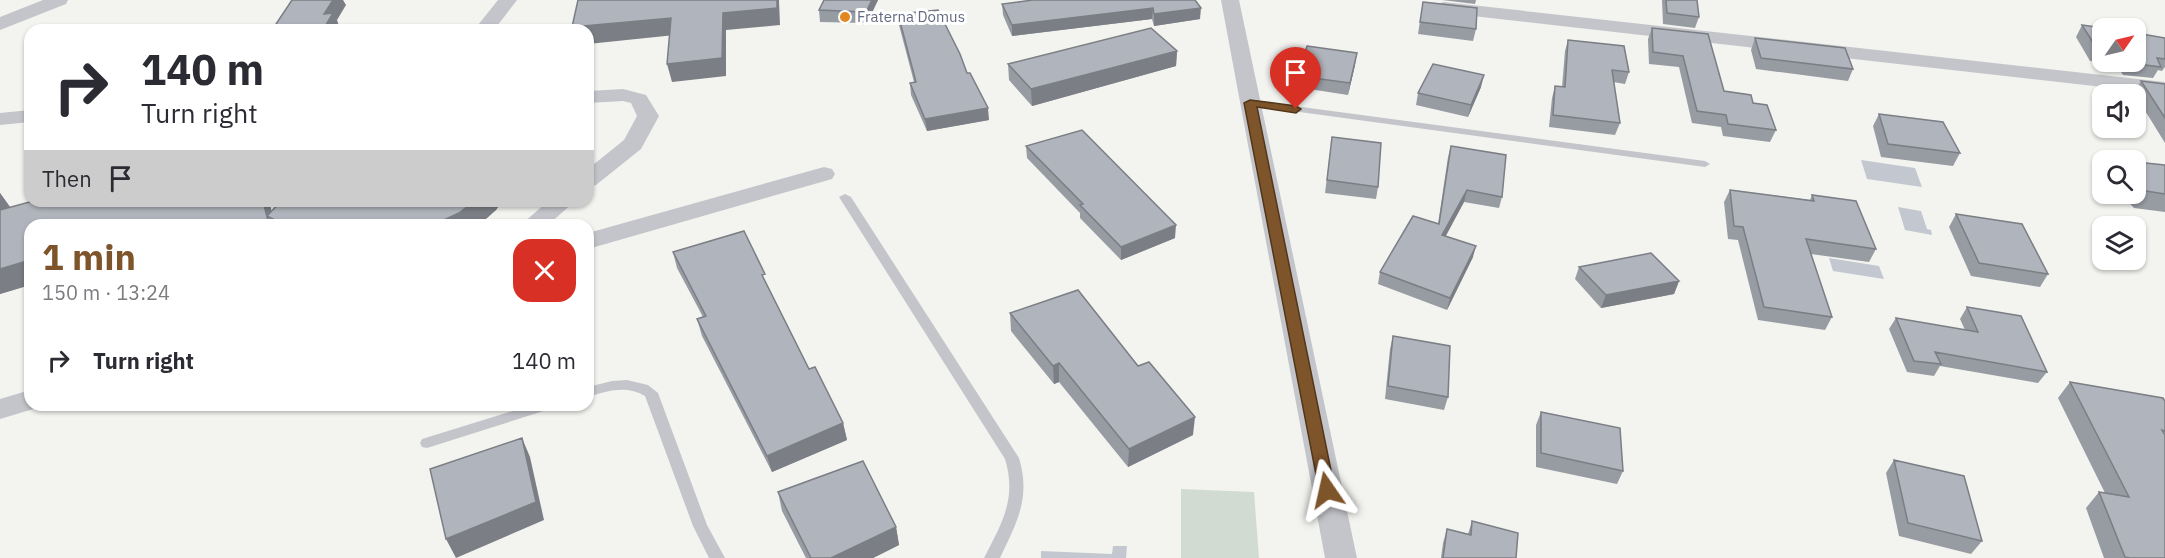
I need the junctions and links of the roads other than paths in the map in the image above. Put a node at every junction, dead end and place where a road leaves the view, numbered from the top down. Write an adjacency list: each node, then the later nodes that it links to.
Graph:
1 (59, 0): 5 (street)
2 (508, 0): 6 (street)
3 (1230, 0): 9 (street)
4 (1422, 6): 7 (street)
5 (0, 24)
6 (489, 24)
7 (2165, 88)
8 (594, 97): 14 (street)
9 (1250, 103): 12 (lane); 26 (street)
10 (24, 117): 11 (street)
11 (0, 119)
12 (1705, 164)
13 (824, 174): 18 (street)
14 (594, 175)
15 (845, 197): 25 (lane)
16 (556, 207): 17 (street)
17 (540, 219)
18 (594, 239)
19 (594, 390): 24 (lane)
20 (24, 402): 21 (street)
21 (0, 409)
22 (529, 411): 23 (lane)
23 (427, 443)
24 (717, 558)
25 (993, 558)
26 (1341, 558)

